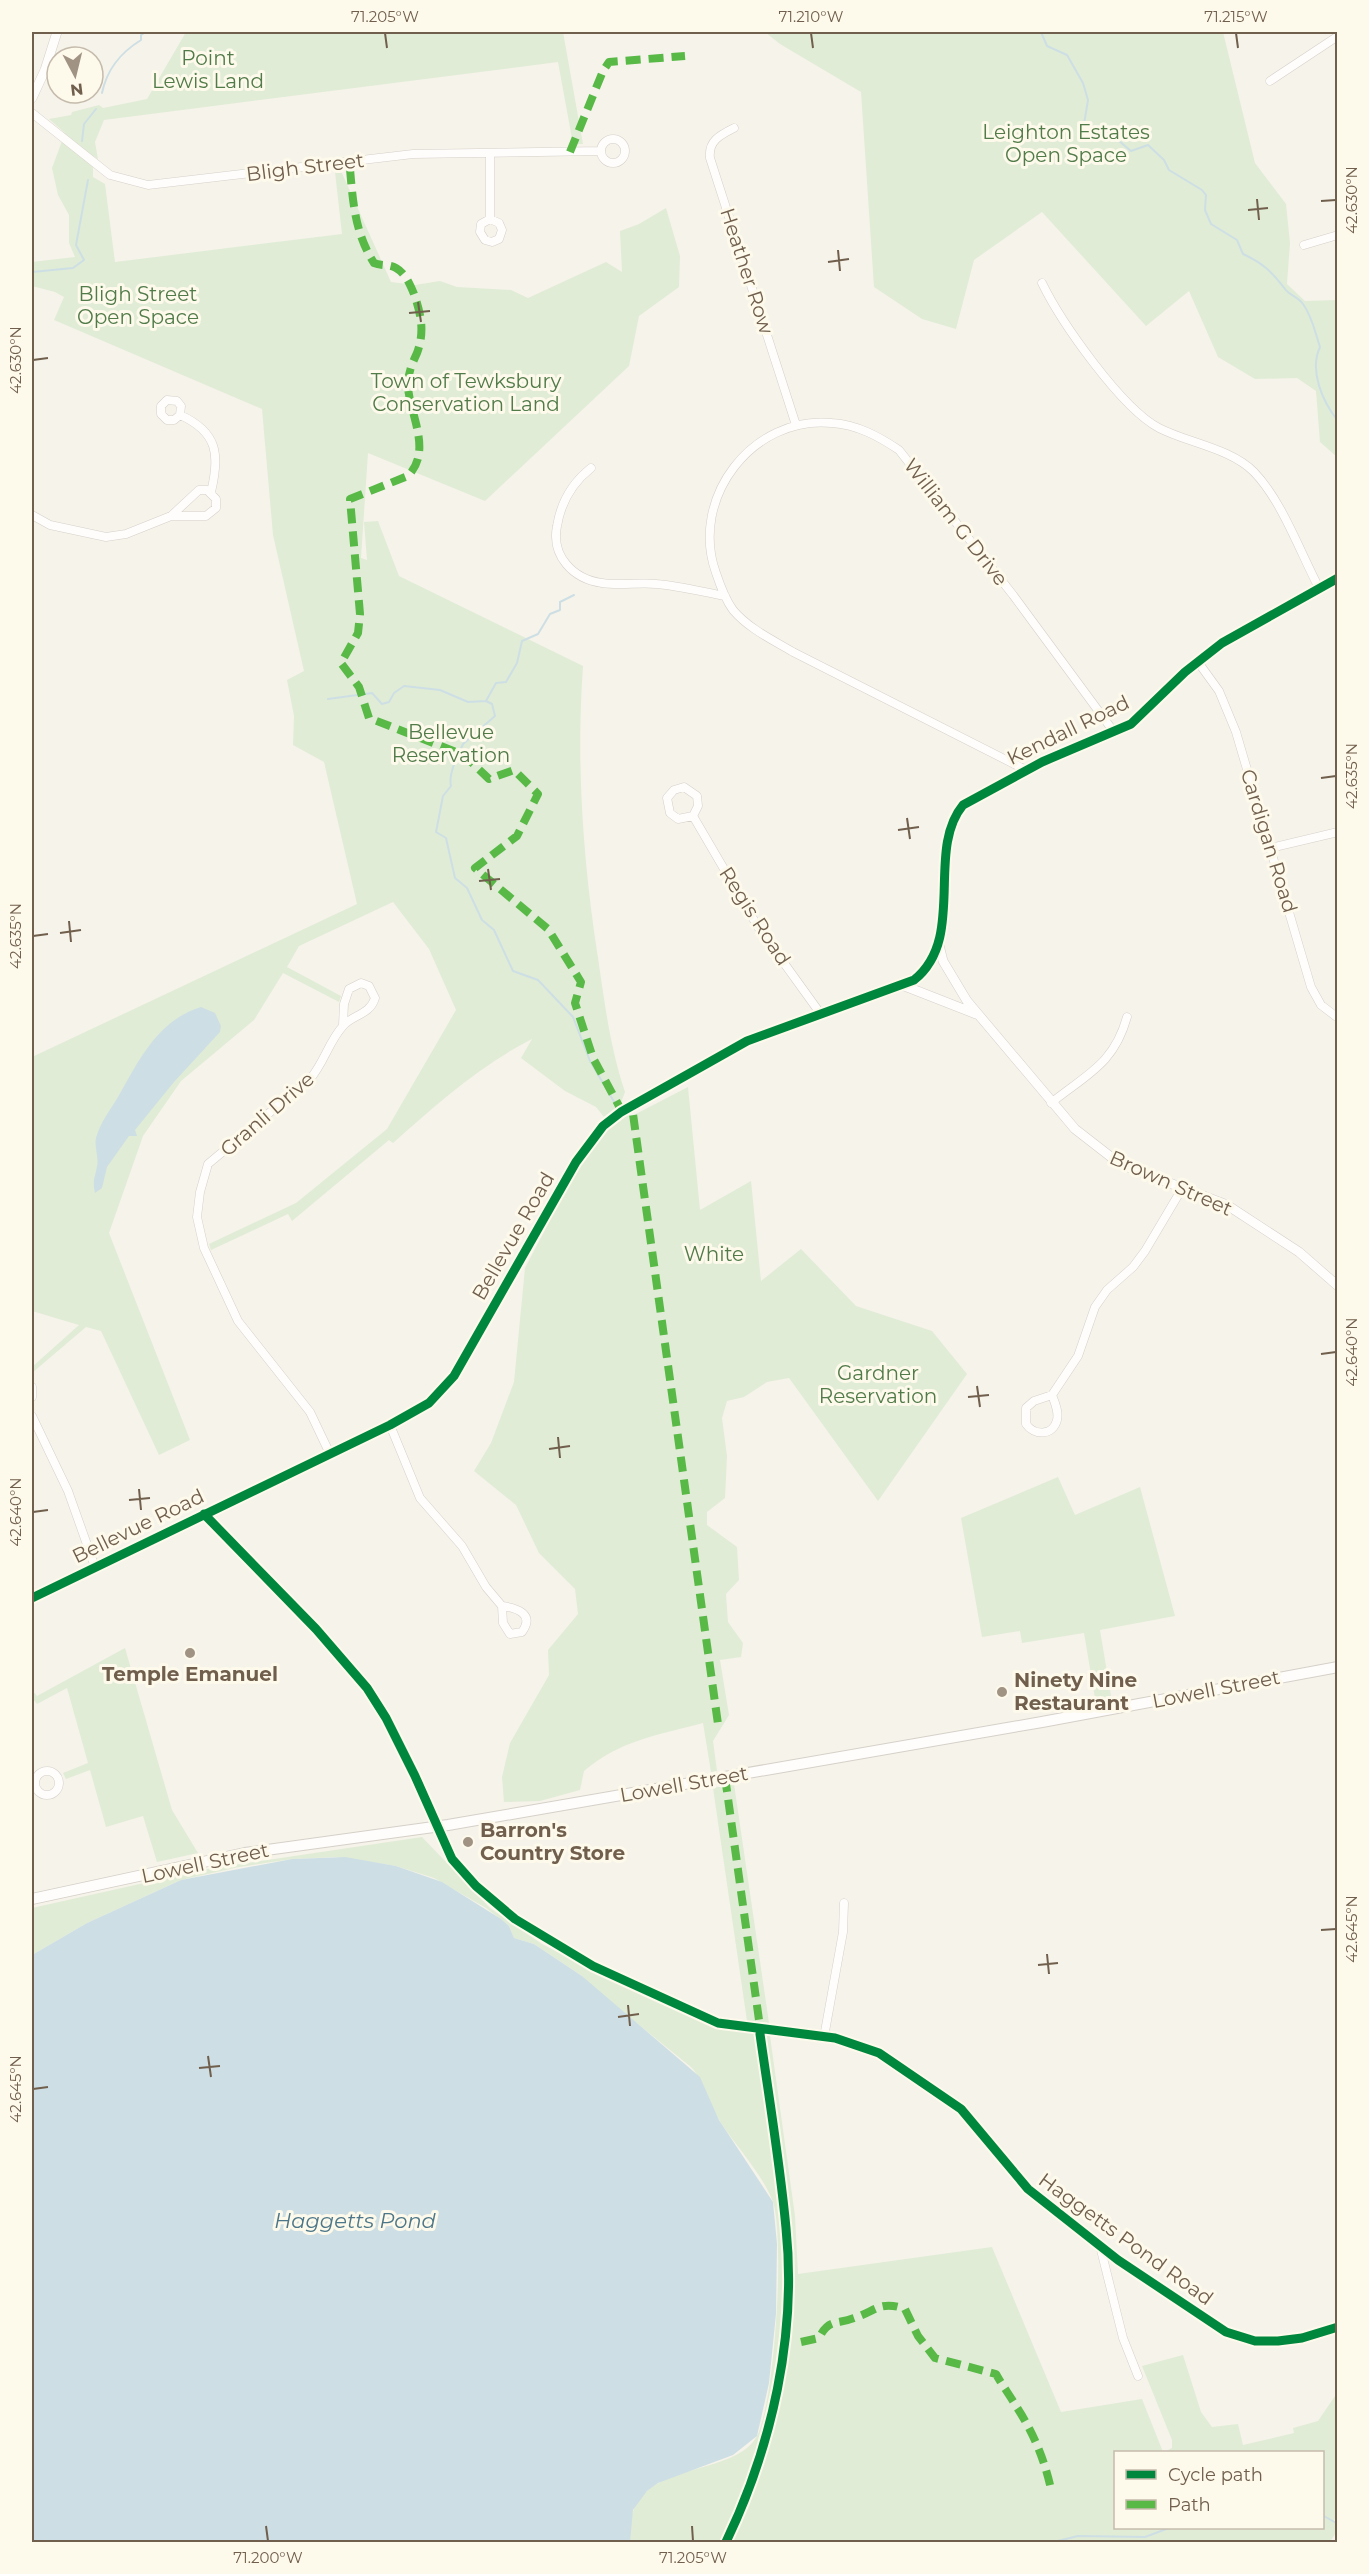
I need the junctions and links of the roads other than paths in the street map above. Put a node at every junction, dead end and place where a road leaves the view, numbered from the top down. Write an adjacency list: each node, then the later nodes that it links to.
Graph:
1 (57, 32): 4 (street)
2 (1338, 36): 3 (street)
3 (1270, 81)
4 (32, 98)
5 (32, 113): 8 (street, Bligh Street)
6 (734, 128): 14 (street, Heather Row)
7 (601, 151): 8 (street, Bligh Street)
8 (490, 153): 9 (street)
9 (490, 219)
10 (1338, 235): 11 (street)
11 (1304, 245)
12 (1042, 283): 20 (street)
13 (180, 415): 16 (street)
14 (796, 425): 21 (street, William G Drive); 23 (street, William G Drive)
15 (591, 468): 21 (street)
16 (211, 492): 18 (street); 18 (street)
17 (32, 515): 18 (street)
18 (171, 516)
19 (1338, 578): 20 (street, Kendall Road)
20 (1319, 588): 22 (street, Kendall Road)
21 (725, 596): 24 (street, William G Drive)
22 (1198, 662): 23 (street, Kendall Road); 28 (street, Cardigan Road)
23 (1114, 732): 24 (street, Kendall Road)
24 (1026, 770): 27 (street, Kendall Road)
25 (693, 816): 25 (street, Regis Road); 31 (street, Regis Road)
26 (1338, 832): 28 (street)
27 (948, 844): 29 (street, Bellevue Road)
28 (1270, 848): 34 (street, Cardigan Road)
29 (939, 945): 30 (street, Bellevue Road); 32 (street, Brown Street)
30 (902, 985): 31 (street, Bellevue Road); 32 (street)
31 (820, 1013): 43 (street, Bellevue Road)
32 (979, 1015): 36 (street, Brown Street)
33 (1127, 1017): 36 (street)
34 (1338, 1018)
35 (343, 1025): 35 (street, Granli Drive); 44 (street, Granli Drive)
36 (1051, 1102): 37 (street, Brown Street)
37 (1183, 1187): 38 (street, Brown Street); 40 (street)
38 (1338, 1286)
39 (32, 1387): 41 (street)
40 (1052, 1395): 40 (street)
41 (32, 1397)
42 (32, 1416): 46 (street)
43 (390, 1425): 44 (street, Bellevue Road); 48 (street)
44 (330, 1454): 45 (street, Bellevue Road)
45 (204, 1514): 46 (street, Bellevue Road); 50 (street, Haggetts Pond Road)
46 (95, 1567): 47 (street, Bellevue Road)
47 (32, 1598)
48 (502, 1606)
49 (1338, 1667): 50 (main road, Lowell Street)
50 (438, 1826): 51 (main road, Lowell Street); 53 (street, Haggetts Pond Road)
51 (32, 1899)
52 (844, 1903): 53 (street)
53 (824, 2037): 54 (street, Haggetts Pond Road)
54 (1100, 2246): 55 (street, Haggetts Pond Road); 56 (street)
55 (1338, 2328)
56 (1138, 2376)

